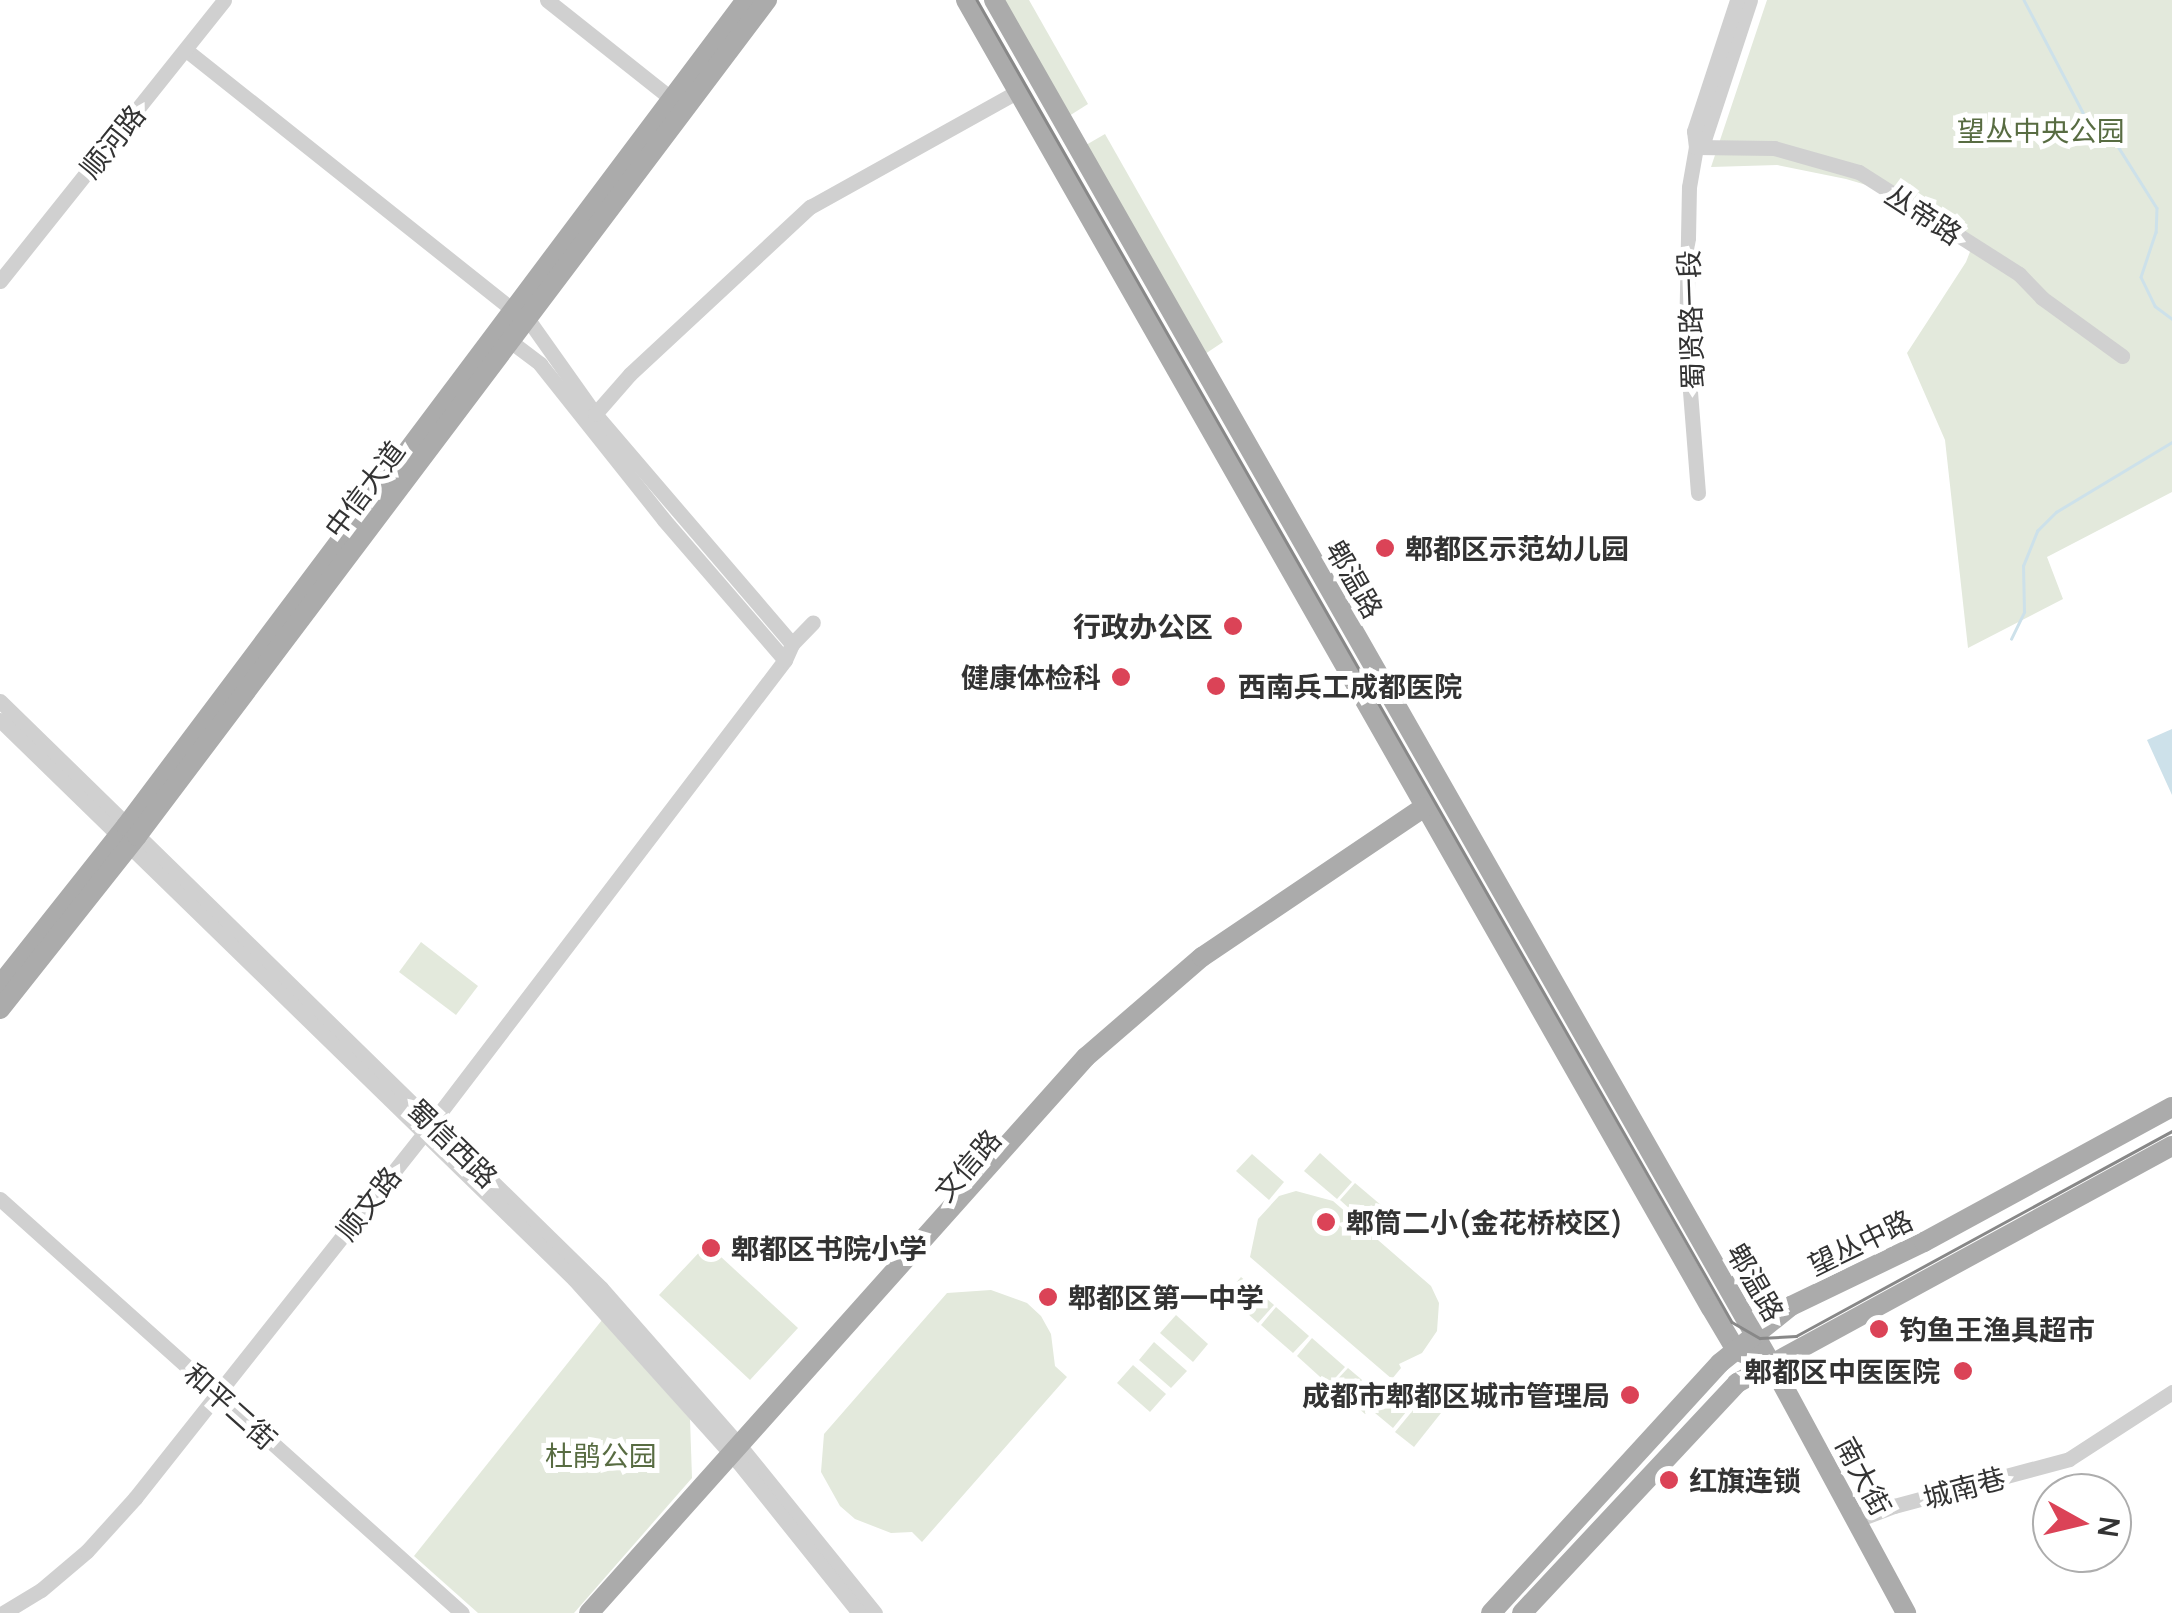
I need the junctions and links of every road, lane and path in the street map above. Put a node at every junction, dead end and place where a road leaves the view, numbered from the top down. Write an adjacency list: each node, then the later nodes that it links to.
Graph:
1 (224, 0): 9 (street, 顺河路)
2 (547, 0): 11 (street)
3 (746, 0): 11 (main road, 中信大道)
4 (767, 0): 14 (main road, 中信大道)
5 (966, 0): 10 (main road, 郫温路)
6 (994, 0): 32 (main road, 郫温路)
7 (1736, 0): 12 (street, 蜀贤路一段)
8 (1750, 0): 12 (street, 蜀贤路一段)
9 (186, 50): 13 (street, 顺河路); 14 (street)
10 (1018, 92): 17 (street); 24 (main road, 郫温路)
11 (672, 99): 14 (main road, 中信大道)
12 (1696, 146): 16 (street, 丛帝路); 18 (street, 蜀贤路一段)
13 (0, 282)
14 (520, 314): 15 (main road, 中信大道); 17 (street); 25 (main road, 中信大道)
15 (510, 341): 21 (street); 25 (main road, 中信大道)
16 (2122, 356)
17 (595, 414): 20 (street)
18 (1698, 494)
19 (813, 622): 20 (street, 顺文路)
20 (792, 644): 21 (street, 顺文路)
21 (785, 660): 29 (street, 顺文路)
22 (0, 701): 25 (street, 蜀信西路)
23 (0, 720): 25 (street, 蜀信西路)
24 (1426, 811): 33 (main road, 郫温路); 37 (main road)
25 (128, 835): 26 (main road, 中信大道); 27 (main road, 中信大道); 29 (street, 蜀信西路)
26 (0, 985)
27 (0, 1008)
28 (2172, 1107): 32 (main road, 望丛中路)
29 (428, 1128): 36 (street, 顺文路); 37 (street, 蜀信西路)
30 (2172, 1146): 34 (main road)
31 (0, 1199): 36 (street, 和平二街)
32 (1755, 1334): 33 (main road, 望丛中路); 34 (main road, 郫温路)
33 (1736, 1350): 34 (main road, 郫温路); 45 (main road, 望丛中路)
34 (1772, 1364): 38 (main road, 南大街); 46 (main road)
35 (2172, 1392): 38 (street, 城南巷)
36 (217, 1394): 39 (street, 顺文路); 40 (street, 和平二街)
37 (739, 1454): 41 (main road); 42 (main road); 43 (street, 蜀信西路); 44 (street, 蜀信西路)
38 (1857, 1520): 47 (main road, 南大街)
39 (3, 1613)
40 (462, 1613)
41 (589, 1613)
42 (603, 1613)
43 (860, 1613)
44 (875, 1613)
45 (1491, 1613)
46 (1522, 1613)
47 (1906, 1613)

